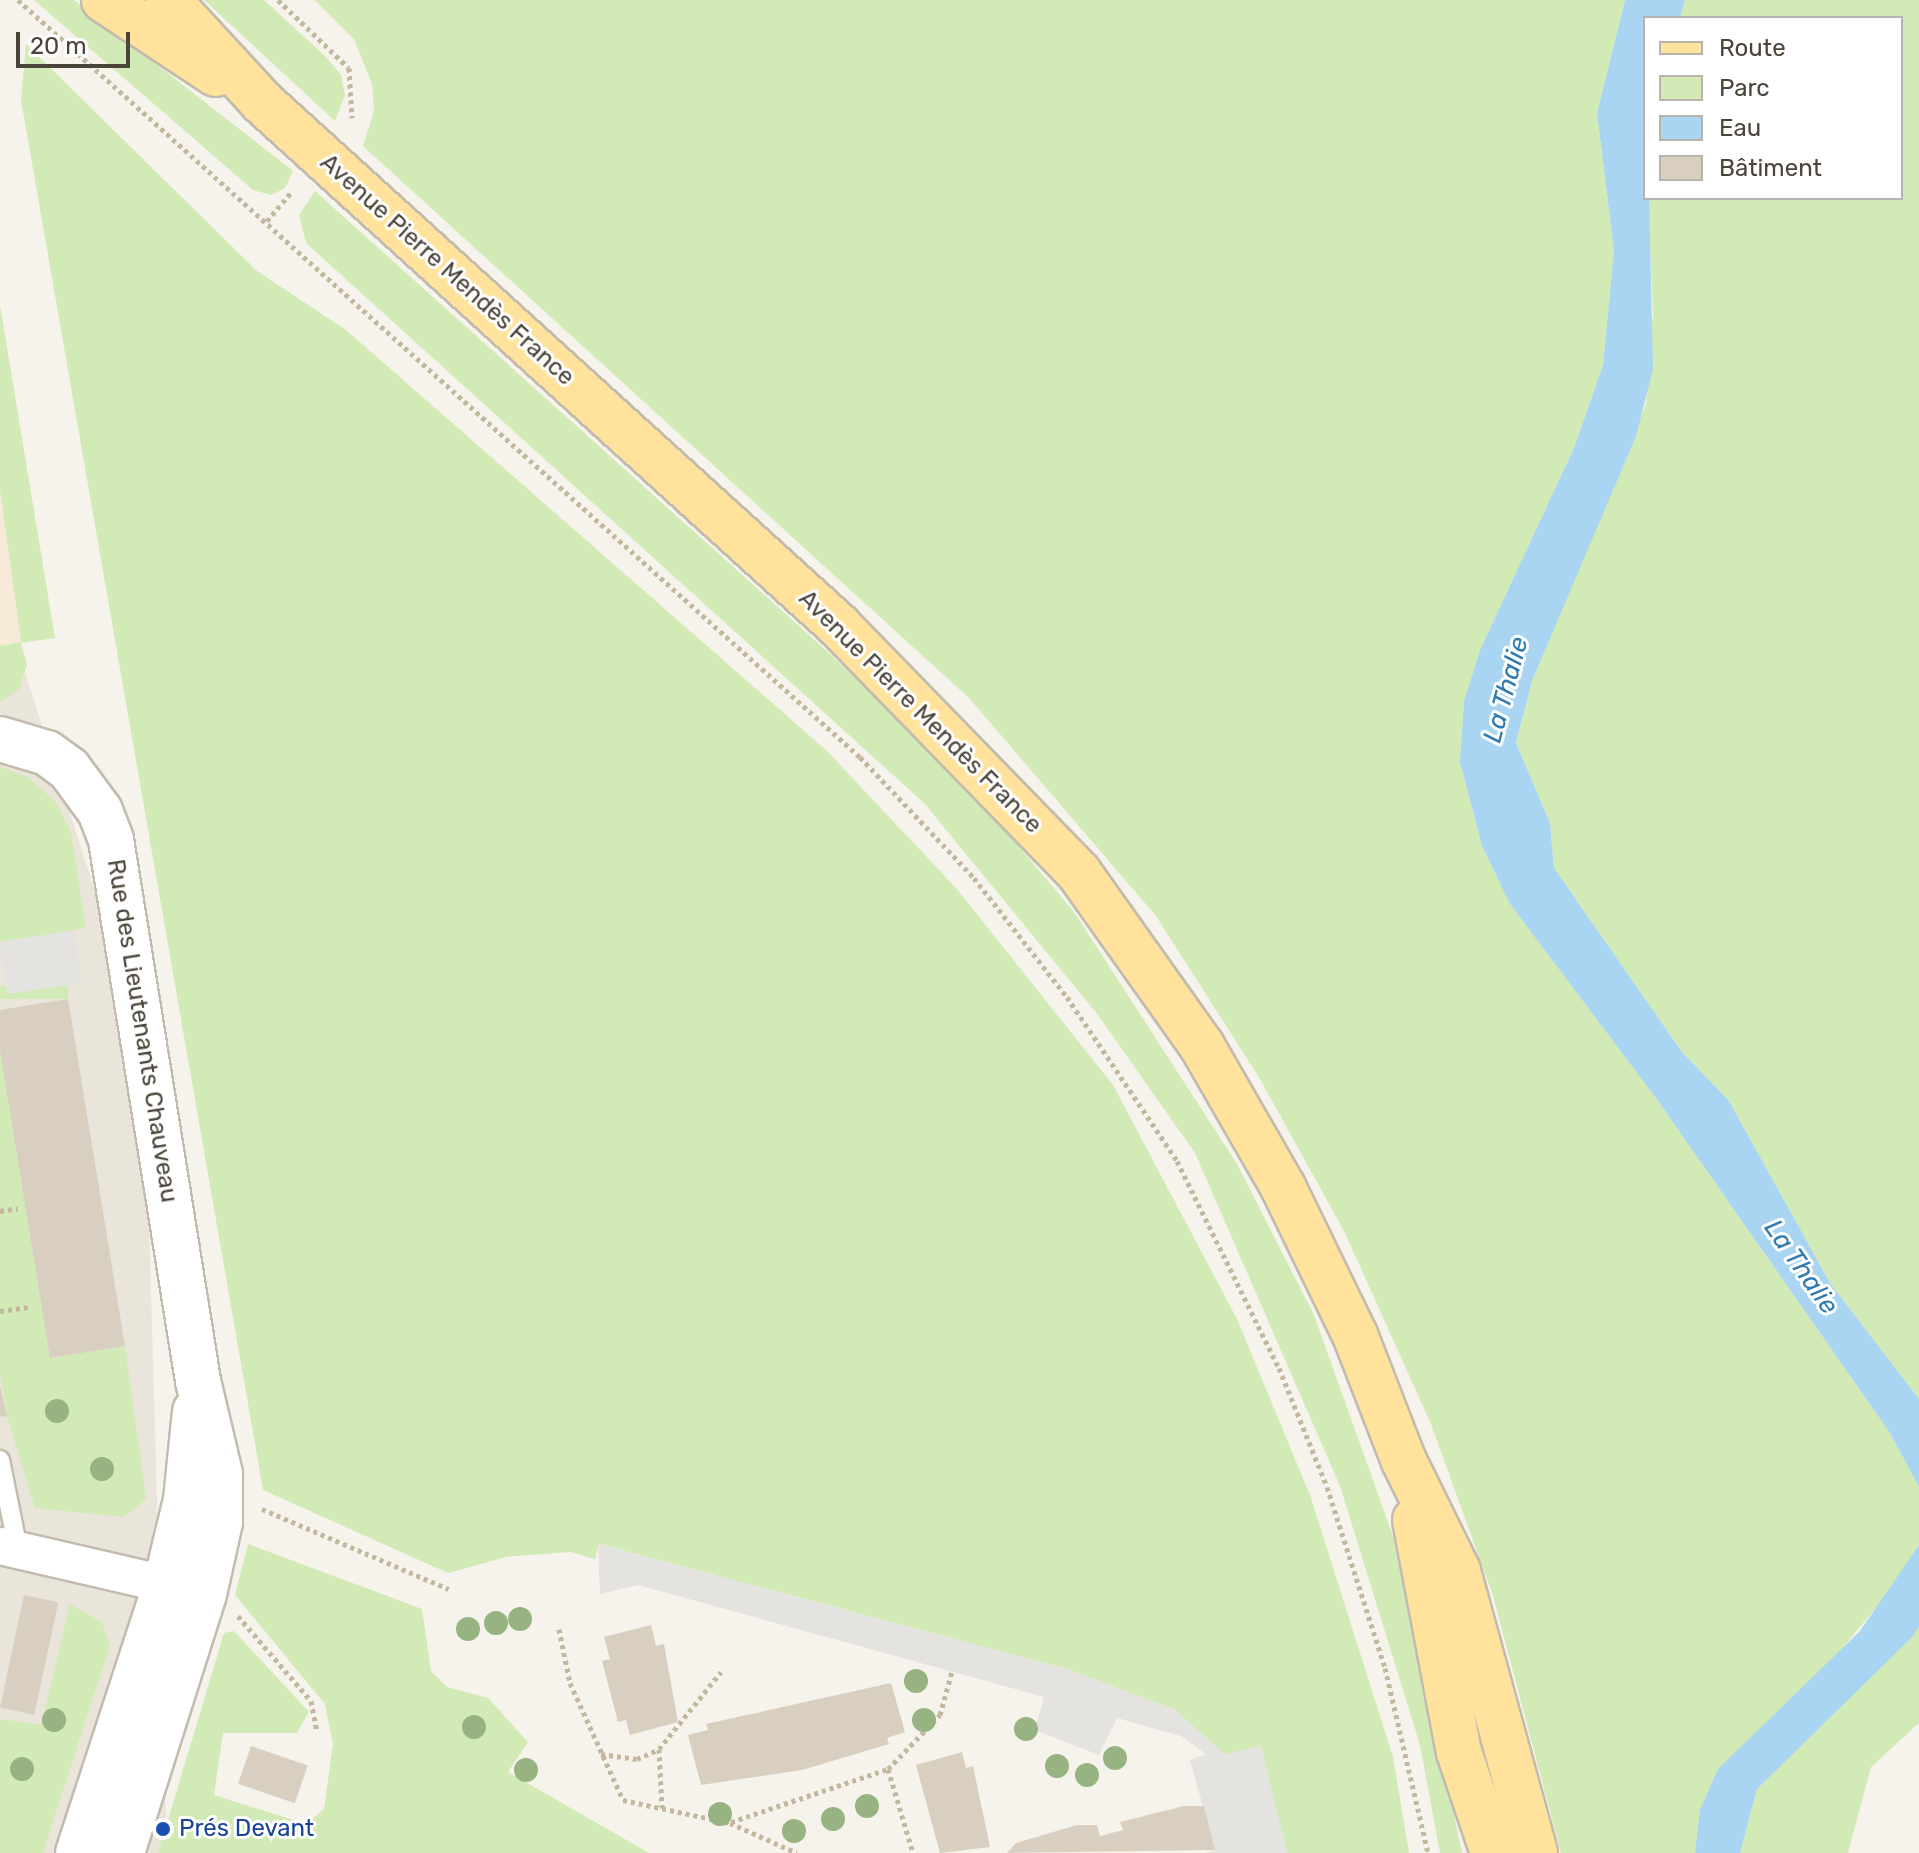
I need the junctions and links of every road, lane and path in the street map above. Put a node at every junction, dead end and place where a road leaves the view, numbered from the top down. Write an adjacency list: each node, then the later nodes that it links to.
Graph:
1 (18, 0): 8 (path)
2 (104, 0): 5 (main road, Avenue Pierre Mendès France)
3 (168, 0): 5 (main road, Avenue Pierre Mendès France)
4 (278, 0): 6 (path)
5 (262, 102): 15 (main road, Avenue Pierre Mendès France)
6 (352, 118)
7 (292, 191): 8 (path)
8 (267, 221): 34 (path)
9 (0, 739): 14 (street, Rue des Lieutenants Chauveau)
10 (18, 1208): 11 (path)
11 (0, 1211)
12 (28, 1307): 13 (path)
13 (0, 1311)
14 (198, 1381): 17 (street, Rue des Lieutenants Chauveau); 19 (street, Rue des Lieutenants Chauveau)
15 (1403, 1459): 35 (main road, Avenue Pierre Mendès France); 36 (main road, Avenue Pierre Mendès France)
16 (0, 1460): 18 (lane)
17 (221, 1503): 19 (street, Rue des Lieutenants Chauveau); 20 (path)
18 (9, 1548): 19 (street)
19 (185, 1589): 24 (path); 30 (street, Rue des Lieutenants Chauveau); 31 (street, Rue des Lieutenants Chauveau)
20 (449, 1589)
21 (559, 1629): 26 (path)
22 (952, 1671): 27 (path)
23 (721, 1672): 25 (path)
24 (317, 1732)
25 (659, 1749): 26 (path); 28 (path)
26 (600, 1753): 28 (path)
27 (888, 1769): 29 (path); 33 (path)
28 (662, 1808): 29 (path)
29 (730, 1823): 32 (path)
30 (78, 1853)
31 (122, 1853)
32 (797, 1853)
33 (913, 1853)
34 (1428, 1853)
35 (1493, 1853)
36 (1535, 1853)

